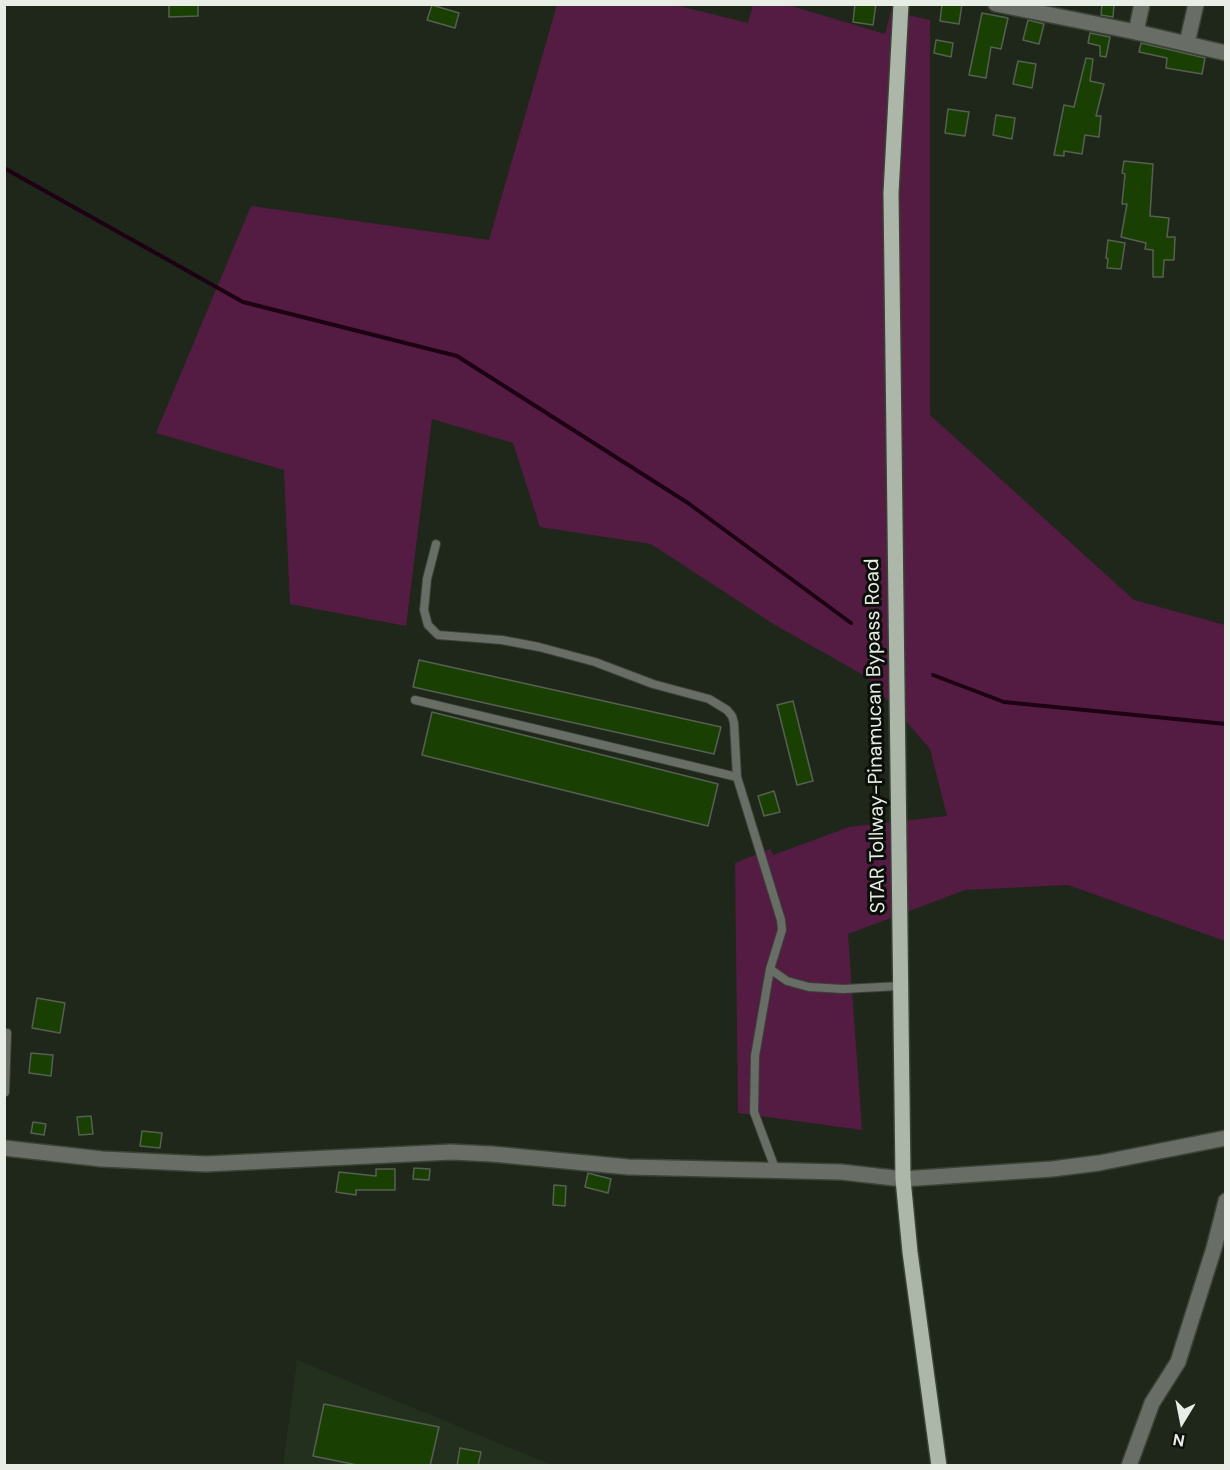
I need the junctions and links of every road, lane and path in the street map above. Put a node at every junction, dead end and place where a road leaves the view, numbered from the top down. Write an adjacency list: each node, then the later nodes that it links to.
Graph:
1 (901, 4): 12 (main road, STAR Tollway-Pinamucan Bypass Road)
2 (996, 4): 5 (street)
3 (1142, 4): 5 (street)
4 (1196, 4): 6 (street)
5 (1136, 32): 6 (street)
6 (1187, 43): 7 (street)
7 (1226, 53)
8 (436, 544): 10 (lane)
9 (415, 700): 10 (lane)
10 (737, 777): 11 (lane)
11 (770, 969): 12 (lane); 17 (lane)
12 (900, 986): 18 (main road, STAR Tollway-Pinamucan Bypass Road)
13 (7, 1033): 14 (lane)
14 (5, 1092)
15 (1226, 1138): 18 (street)
16 (4, 1148): 17 (street)
17 (776, 1172): 18 (street)
18 (903, 1179): 20 (main road, STAR Tollway-Pinamucan Bypass Road)
19 (1226, 1201): 21 (street)
20 (939, 1466)
21 (1129, 1466)

